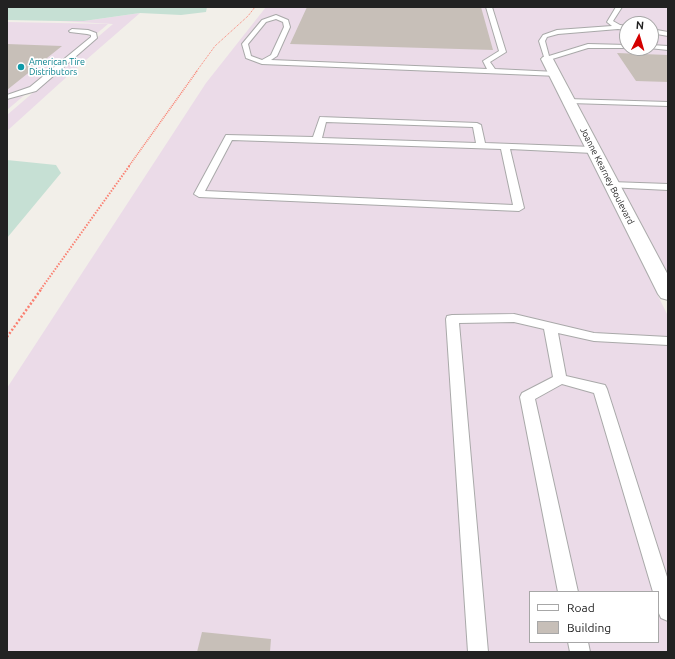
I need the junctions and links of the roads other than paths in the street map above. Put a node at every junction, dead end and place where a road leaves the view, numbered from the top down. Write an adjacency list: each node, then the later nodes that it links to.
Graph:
1 (489, 7): 8 (lane)
2 (619, 7): 3 (lane)
3 (618, 27): 6 (lane)
4 (72, 31): 10 (lane)
5 (619, 47): 6 (lane)
6 (547, 59): 9 (street, Joanne Kearney Boulevard)
7 (262, 62): 7 (lane); 8 (lane)
8 (492, 71): 9 (lane)
9 (556, 74): 11 (street, Joanne Kearney Boulevard)
10 (7, 97)
11 (570, 101): 12 (lane); 16 (street, Joanne Kearney Boulevard)
12 (668, 104)
13 (317, 140): 14 (lane); 14 (lane); 15 (lane)
14 (481, 146): 15 (lane)
15 (505, 146): 16 (lane)
16 (593, 150): 17 (street, Joanne Kearney Boulevard)
17 (611, 185): 18 (lane); 19 (street, Joanne Kearney Boulevard)
18 (668, 187)
19 (668, 294)
20 (550, 326): 21 (lane); 22 (lane); 25 (lane)
21 (668, 341)
22 (560, 379): 23 (lane); 24 (lane)
23 (568, 591)
24 (668, 611)
25 (478, 652)

